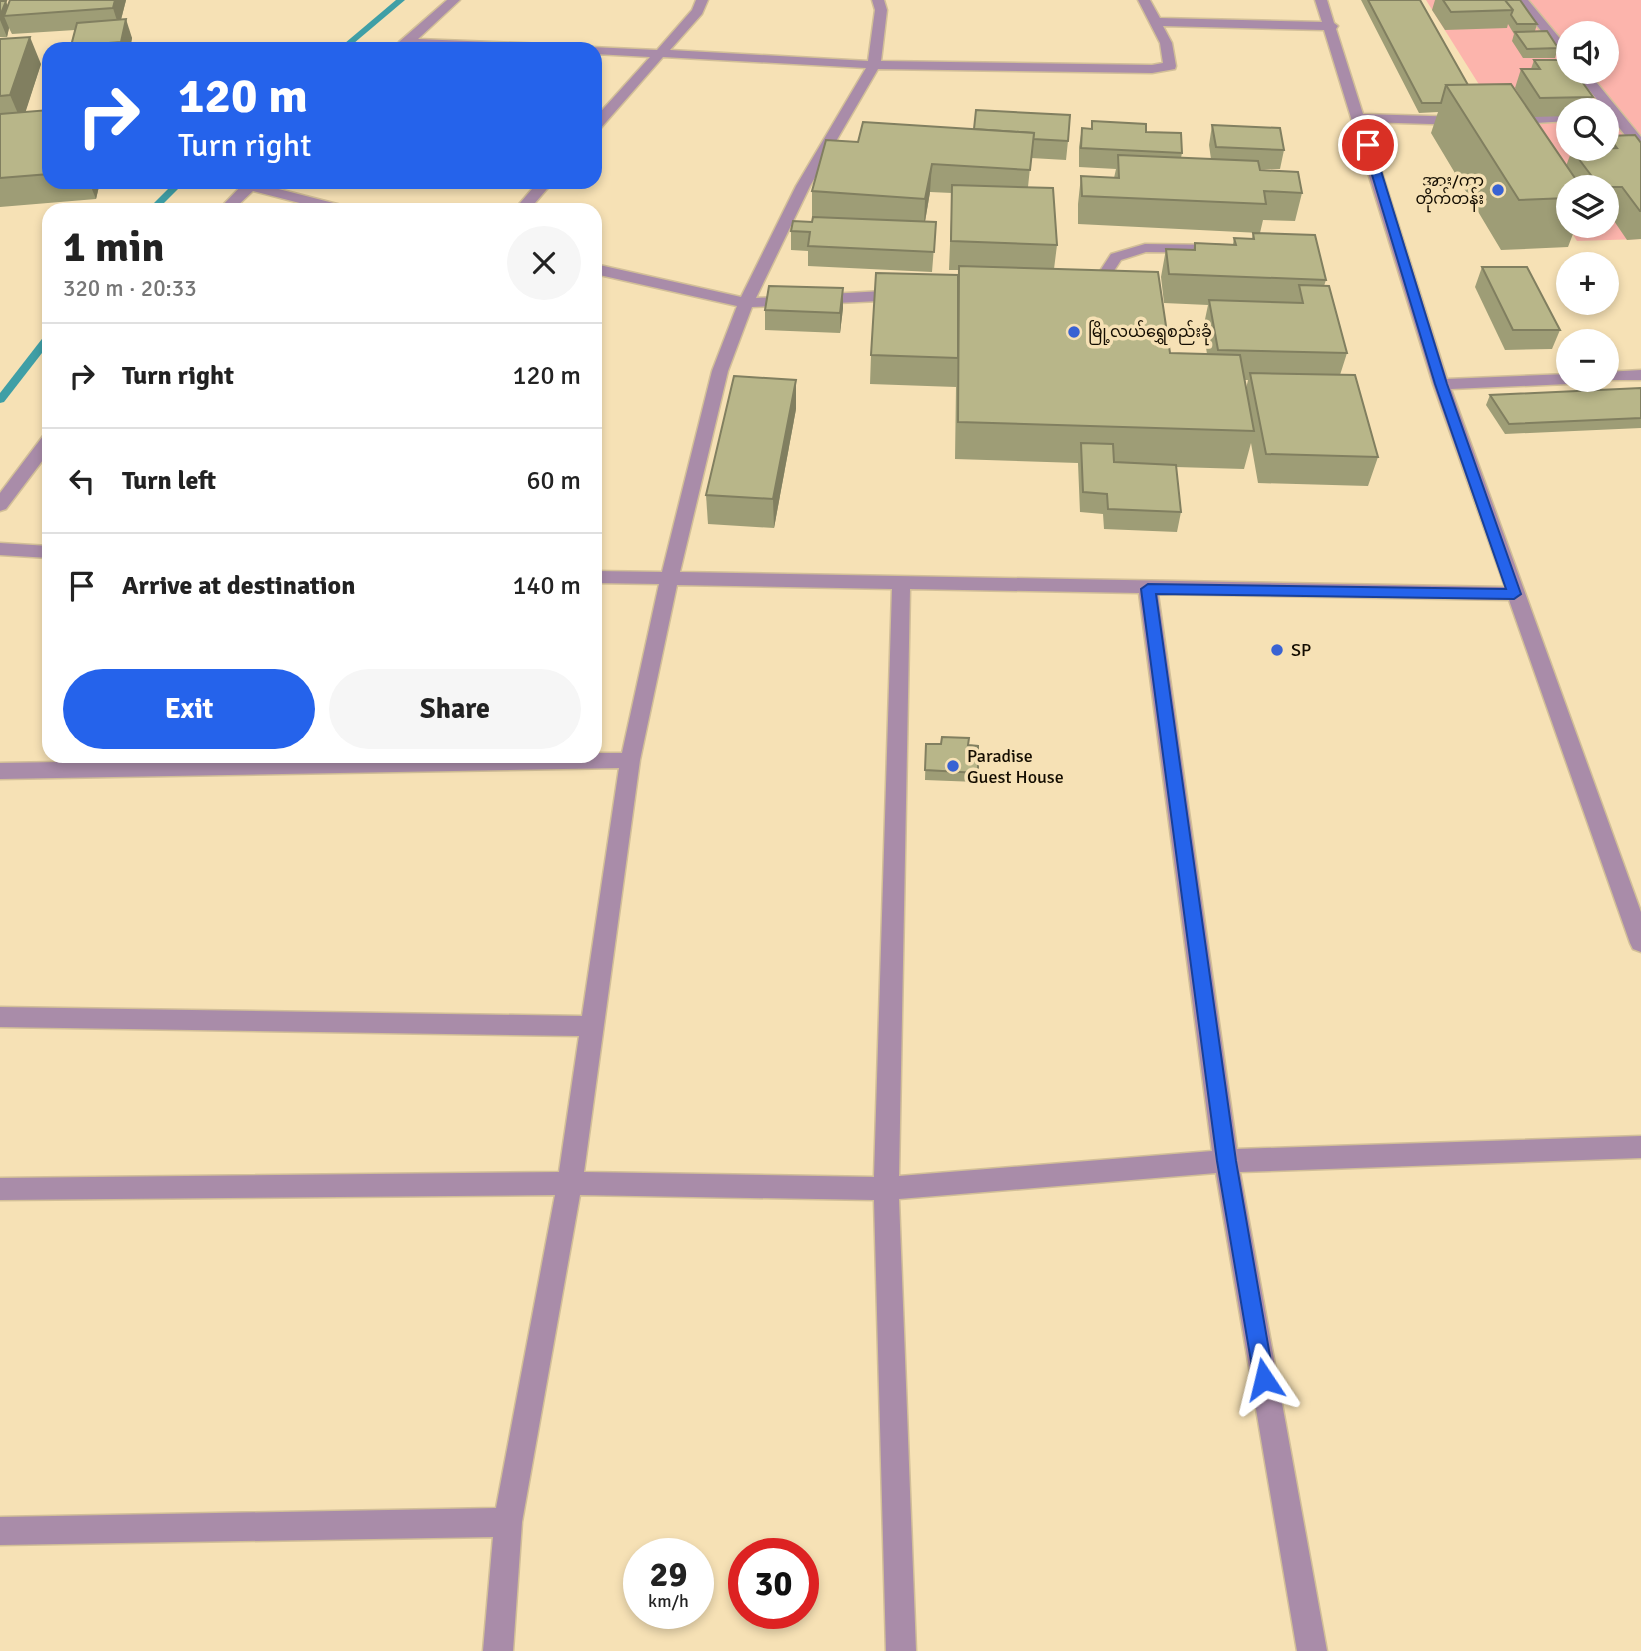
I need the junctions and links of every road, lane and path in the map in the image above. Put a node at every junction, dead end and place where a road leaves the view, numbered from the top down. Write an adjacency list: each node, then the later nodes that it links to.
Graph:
1 (454, 0): 10 (street)
2 (702, 0): 12 (street)
3 (878, 0): 13 (street)
4 (1144, 0): 7 (street)
5 (1321, 0): 8 (street)
6 (1522, 0): 9 (street)
7 (1157, 22): 8 (street); 13 (street)
8 (1332, 26): 17 (street)
9 (1556, 41)
10 (406, 42)
11 (602, 50): 12 (street)
12 (658, 53): 13 (street); 16 (street)
13 (873, 65): 31 (street)
14 (1591, 84): 15 (street)
15 (1603, 98)
16 (602, 118)
17 (1360, 118): 18 (street); 35 (street)
18 (1556, 118)
19 (1619, 118): 20 (street)
20 (1641, 146)
21 (247, 189): 24 (street)
22 (270, 189): 25 (street)
23 (540, 189): 26 (street)
24 (232, 203)
25 (319, 203)
26 (527, 203)
27 (1237, 249): 29 (street)
28 (602, 271): 31 (street)
29 (1072, 285)
30 (923, 294): 31 (street)
31 (746, 303): 41 (street)
32 (1641, 376): 33 (street)
33 (1619, 377)
34 (1556, 379): 35 (street)
35 (1441, 384): 44 (street)
36 (42, 449): 37 (street)
37 (0, 505)
38 (0, 549): 39 (street)
39 (42, 552)
40 (602, 577): 41 (street)
41 (669, 579): 42 (street); 46 (street)
42 (901, 583): 43 (street); 56 (street)
43 (1148, 589): 44 (street); 53 (street)
44 (1514, 594): 49 (street)
45 (602, 760): 46 (street)
46 (630, 760): 51 (street)
47 (458, 763): 48 (street)
48 (0, 771)
49 (1641, 943)
50 (0, 1017): 51 (street)
51 (592, 1026): 54 (street)
52 (1641, 1147): 53 (street)
53 (1226, 1161): 56 (street); 61 (street)
54 (570, 1183): 55 (street); 56 (street); 57 (street)
55 (0, 1189)
56 (886, 1189): 60 (street)
57 (508, 1522): 58 (street); 59 (street)
58 (0, 1531)
59 (498, 1651)
60 (901, 1651)
61 (1312, 1651)

